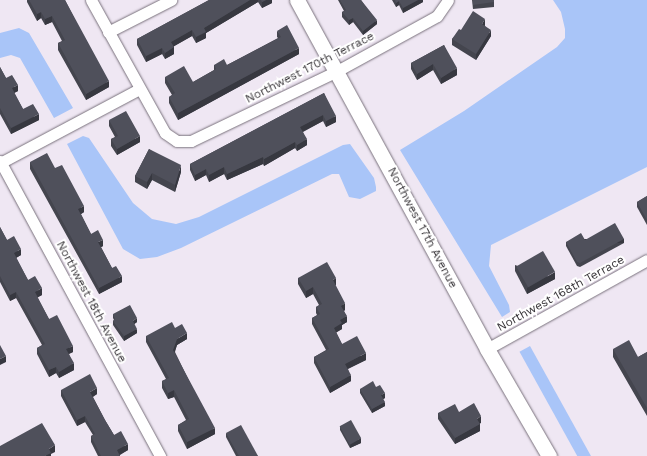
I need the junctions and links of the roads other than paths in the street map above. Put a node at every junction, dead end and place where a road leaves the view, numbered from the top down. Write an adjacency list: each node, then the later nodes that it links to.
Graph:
1 (91, 0): 5 (street)
2 (171, 0): 5 (street)
3 (297, 0): 6 (street, Northwest 17th Avenue)
4 (448, 1): 6 (street, Northwest 170th Terrace)
5 (108, 32): 7 (street)
6 (337, 71): 7 (street, Northwest 170th Terrace); 10 (street, Northwest 17th Avenue)
7 (139, 89): 8 (street)
8 (0, 162): 11 (street, Northwest 18th Avenue)
9 (647, 260): 10 (street, Northwest 168th Terrace)
10 (487, 349): 12 (street, Northwest 17th Avenue)
11 (160, 456)
12 (549, 456)

